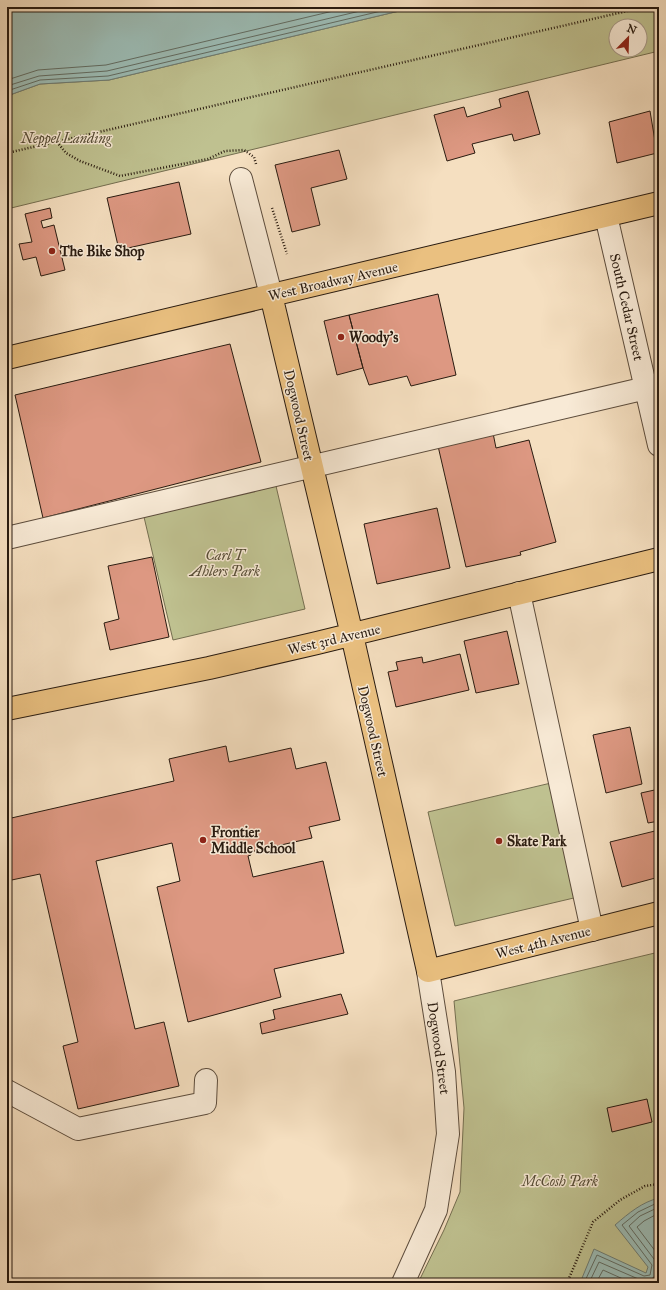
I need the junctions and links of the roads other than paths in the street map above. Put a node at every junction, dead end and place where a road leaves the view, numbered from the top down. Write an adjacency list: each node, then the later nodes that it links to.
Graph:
1 (249, 172): 4 (street, Dogwood Street)
2 (659, 203): 3 (main road, West Broadway Avenue)
3 (606, 216): 4 (main road, West Broadway Avenue); 6 (street, South Cedar Street)
4 (271, 295): 5 (main road, West Broadway Avenue); 8 (main road, Dogwood Street)
5 (7, 358)
6 (652, 387): 7 (street, South Cedar Street); 8 (street)
7 (659, 446)
8 (312, 467): 9 (street); 12 (main road, Dogwood Street)
9 (7, 538)
10 (659, 559): 11 (main road, West 3rd Avenue)
11 (519, 593): 12 (main road, West 3rd Avenue); 15 (street)
12 (352, 635): 13 (main road, West 3rd Avenue); 16 (main road, Dogwood Street)
13 (7, 709)
14 (659, 913): 15 (main road, West 4th Avenue)
15 (592, 930): 16 (main road, West 4th Avenue)
16 (428, 971): 19 (street, Dogwood Street)
17 (206, 1080): 18 (street)
18 (7, 1091)
19 (403, 1283)

